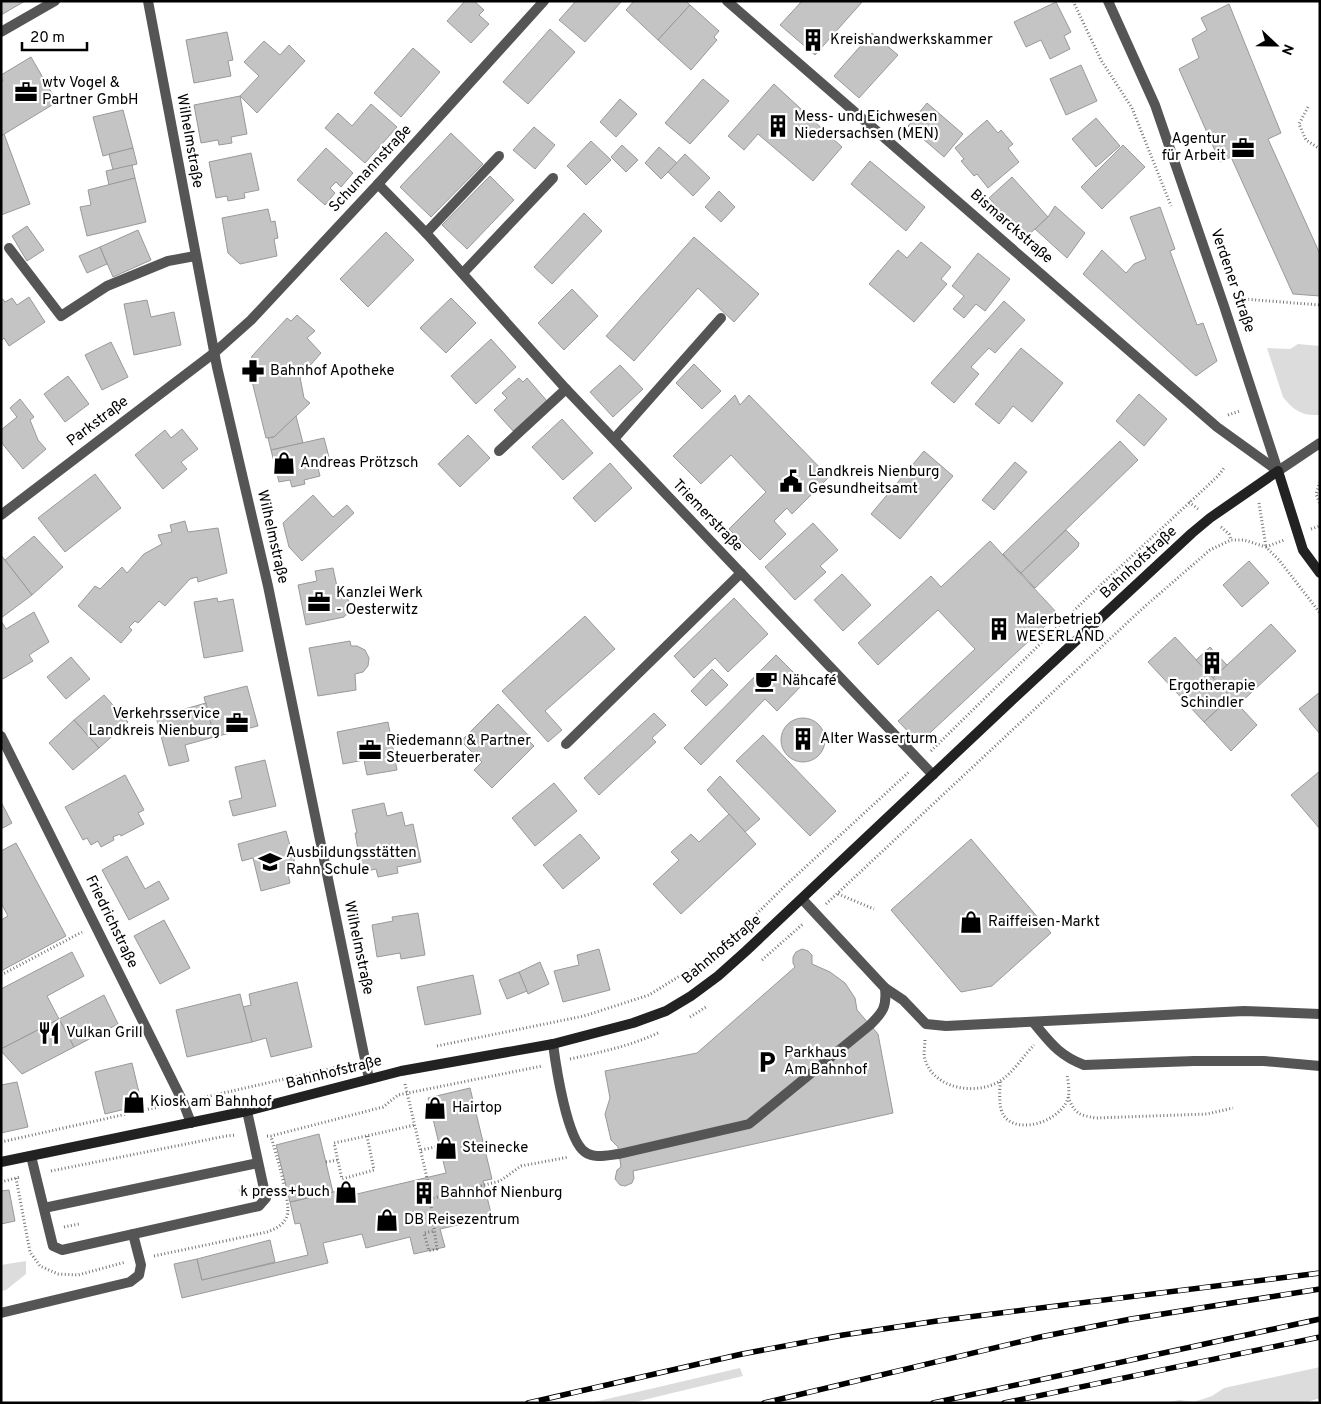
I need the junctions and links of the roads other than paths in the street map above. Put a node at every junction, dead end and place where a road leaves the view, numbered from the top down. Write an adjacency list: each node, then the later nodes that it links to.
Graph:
1 (55, 1): 6 (street)
2 (148, 1): 12 (street, Wilhelmstraße)
3 (544, 1): 9 (street, Schumannstraße)
4 (727, 1): 20 (street, Bismarckstraße)
5 (1108, 1): 20 (street, Verdener Straße)
6 (1, 32)
7 (499, 156): 10 (street)
8 (553, 178): 13 (street)
9 (378, 184): 10 (street, Triemerstraße); 15 (street, Schumannstraße)
10 (426, 233): 13 (street, Triemerstraße)
11 (9, 248): 12 (street)
12 (195, 256): 15 (street, Wilhelmstraße)
13 (463, 273): 16 (street, Triemerstraße)
14 (721, 318): 17 (street)
15 (214, 353): 21 (street, Parkstraße); 33 (street, Wilhelmstraße)
16 (566, 389): 17 (street, Triemerstraße); 19 (street)
17 (614, 439): 23 (street, Triemerstraße)
18 (1320, 443): 20 (street)
19 (499, 451)
20 (1278, 471): 22 (main road, Verdener Straße); 26 (main road, Bahnhofstraße)
21 (1, 515)
22 (1320, 573)
23 (741, 574): 25 (street); 26 (street, Triemerstraße)
24 (1, 736): 35 (street, Friedrichstraße)
25 (566, 744)
26 (933, 775): 27 (main road, Bahnhofstraße)
27 (802, 899): 28 (street); 31 (main road, Bahnhofstraße)
28 (886, 988): 30 (street); 31 (street)
29 (1320, 1014): 30 (street)
30 (1033, 1022): 32 (street)
31 (553, 1044): 33 (main road, Bahnhofstraße)
32 (1320, 1066)
33 (369, 1079): 34 (main road, Bahnhofstraße)
34 (247, 1111): 35 (main road, Bahnhofstraße); 38 (street)
35 (191, 1123): 36 (main road, Bahnhofstraße)
36 (32, 1156): 37 (main road, Bahnhofstraße); 39 (street)
37 (1, 1162)
38 (258, 1163): 39 (street); 40 (street)
39 (44, 1208): 40 (street)
40 (133, 1234): 41 (street)
41 (1, 1313)

